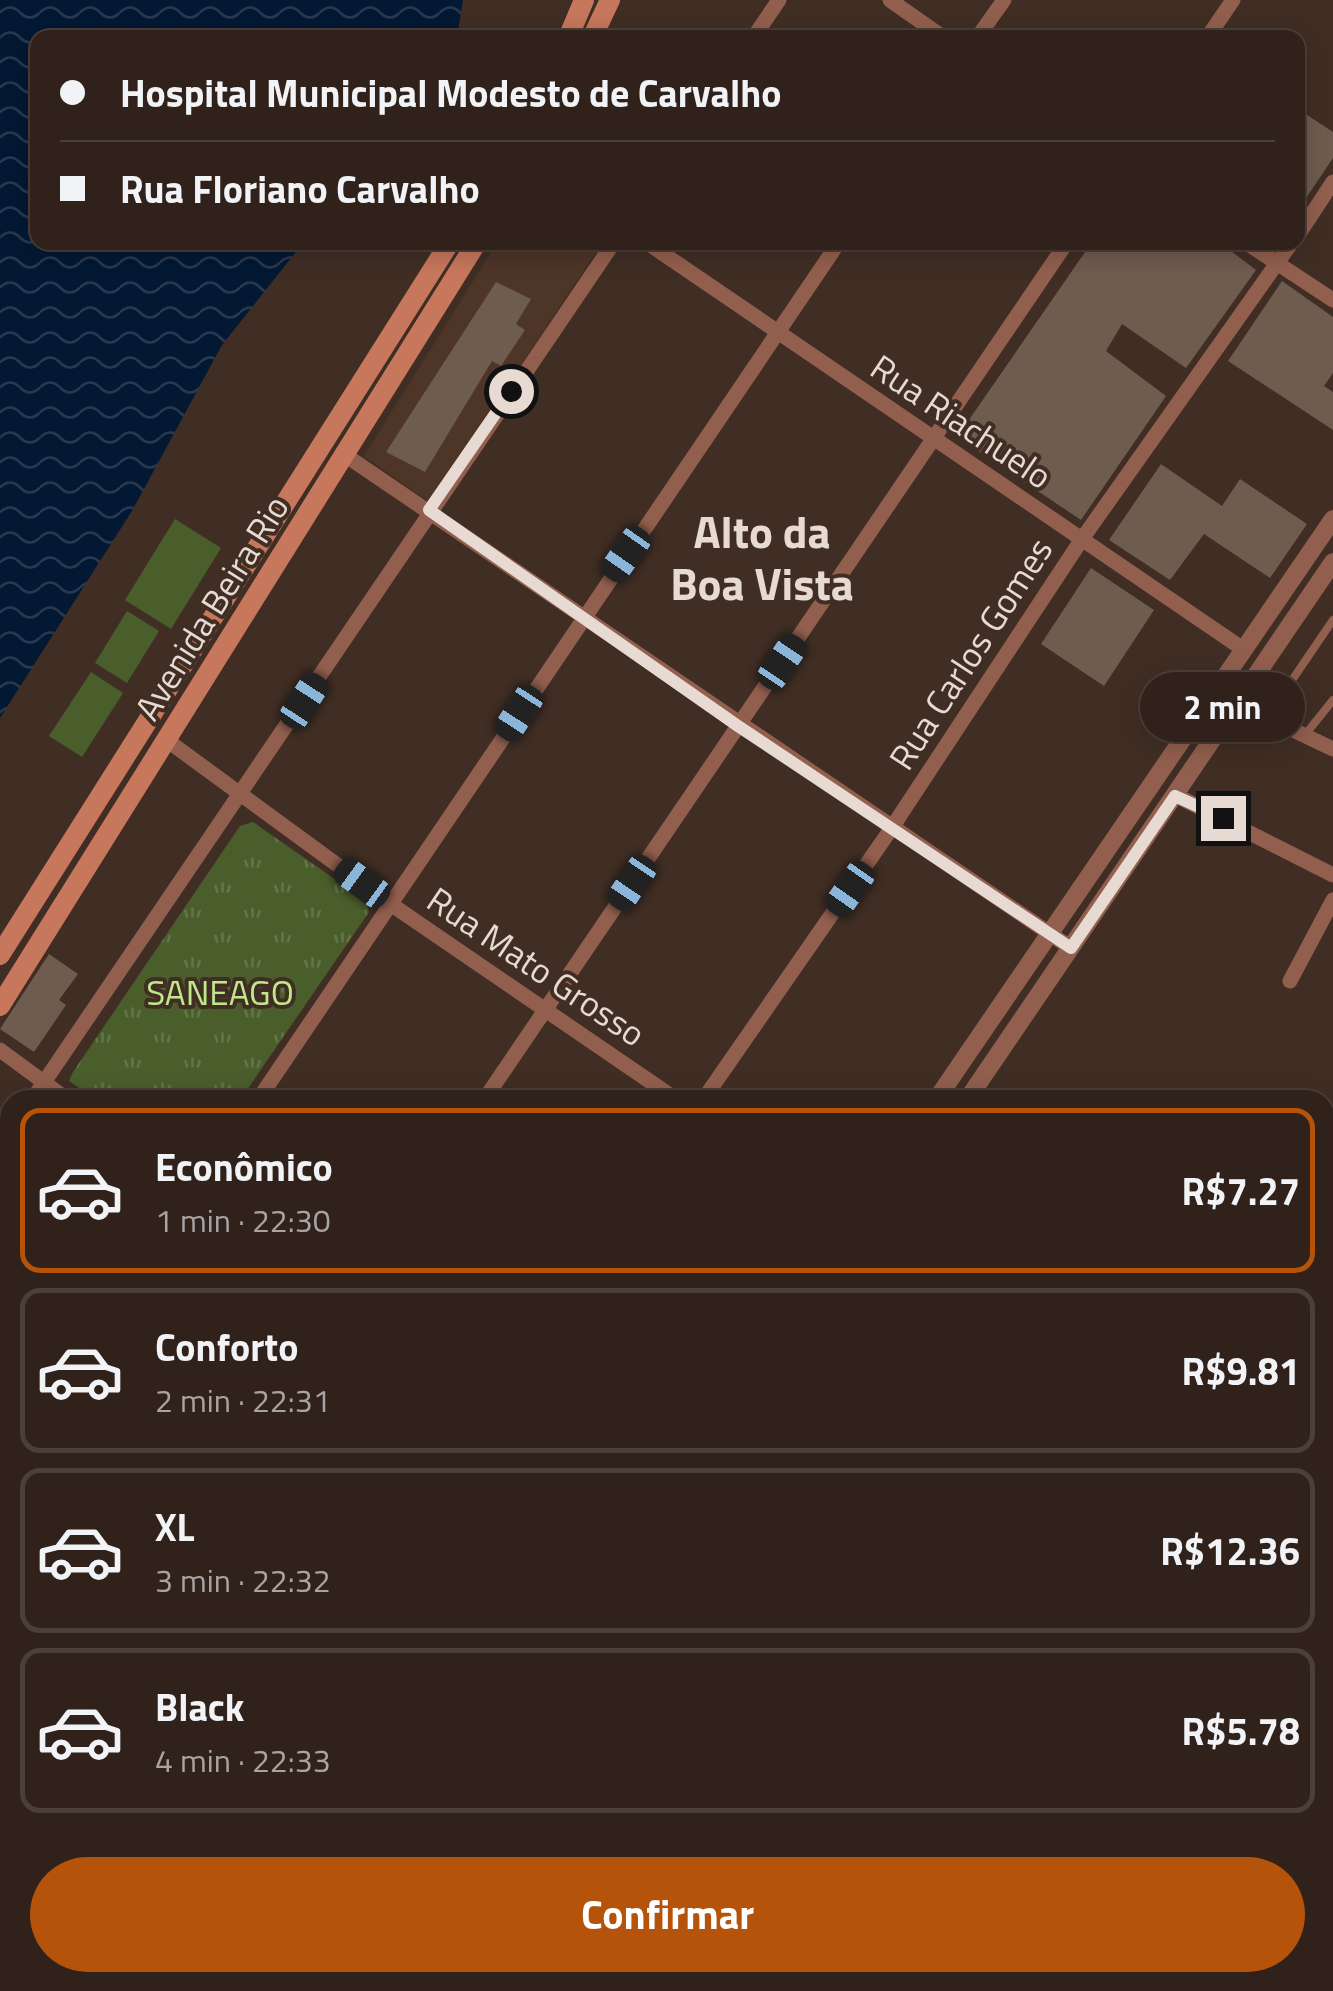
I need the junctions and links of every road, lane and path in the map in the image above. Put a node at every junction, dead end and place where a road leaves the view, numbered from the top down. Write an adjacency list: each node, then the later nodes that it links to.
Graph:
1 (584, 0): 7 (main road)
2 (610, 0): 8 (main road)
3 (779, 0): 9 (street)
4 (890, 0): 10 (street)
5 (1004, 0): 11 (street)
6 (1233, 0): 12 (street)
7 (571, 30)
8 (596, 30)
9 (758, 30)
10 (933, 30)
11 (983, 30)
12 (1212, 30)
13 (1333, 182): 14 (street)
14 (1305, 224)
15 (445, 250): 52 (main road, Avenida Beira Rio)
16 (472, 250): 27 (main road, Avenida Beira Rio)
17 (608, 250): 28 (street)
18 (658, 250): 25 (street, Rua Riachuelo)
19 (834, 250): 25 (street)
20 (1061, 250): 26 (street)
21 (1257, 250): 23 (street)
22 (1287, 250): 23 (street, Rua Carlos Gomes)
23 (1278, 264): 24 (street); 30 (street, Rua Carlos Gomes)
24 (1333, 300)
25 (778, 333): 26 (street, Rua Riachuelo); 32 (street)
26 (932, 441): 30 (street, Rua Riachuelo); 39 (street)
27 (345, 455): 28 (street); 41 (main road, Avenida Beira Rio)
28 (429, 510): 32 (street); 44 (street)
29 (1333, 519): 34 (street)
30 (1082, 540): 34 (street, Rua Riachuelo); 46 (street, Rua Carlos Gomes)
31 (1333, 562): 38 (street)
32 (582, 617): 39 (street); 49 (street)
33 (1333, 620): 36 (lane)
34 (1243, 649): 35 (street)
35 (1214, 692): 38 (street); 43 (street)
36 (1284, 692)
37 (1333, 700): 40 (lane)
38 (1238, 703): 40 (street); 45 (street)
39 (738, 726): 46 (street); 55 (street)
40 (1304, 736): 42 (street)
41 (168, 741): 44 (street, Rua Mato Grosso); 54 (main road, Avenida Beira Rio)
42 (1333, 750)
43 (1144, 795): 45 (street); 50 (street)
44 (241, 796): 49 (street, Rua Mato Grosso); 57 (street)
45 (1170, 802): 47 (street); 51 (street)
46 (891, 828): 50 (street); 63 (street, Rua Carlos Gomes)
47 (1333, 875)
48 (1333, 900): 53 (street)
49 (392, 905): 55 (street, Rua Mato Grosso); 60 (street)
50 (1050, 934): 51 (street); 64 (street)
51 (1071, 948): 65 (street)
52 (0, 955)
53 (1290, 981)
54 (0, 1006)
55 (548, 1009): 61 (street); 62 (street, Rua Mato Grosso)
56 (0, 1050): 57 (street)
57 (43, 1082): 58 (street); 59 (street)
58 (38, 1090)
59 (54, 1090)
60 (265, 1090)
61 (491, 1090)
62 (663, 1090)
63 (710, 1090)
64 (943, 1090)
65 (974, 1090)

